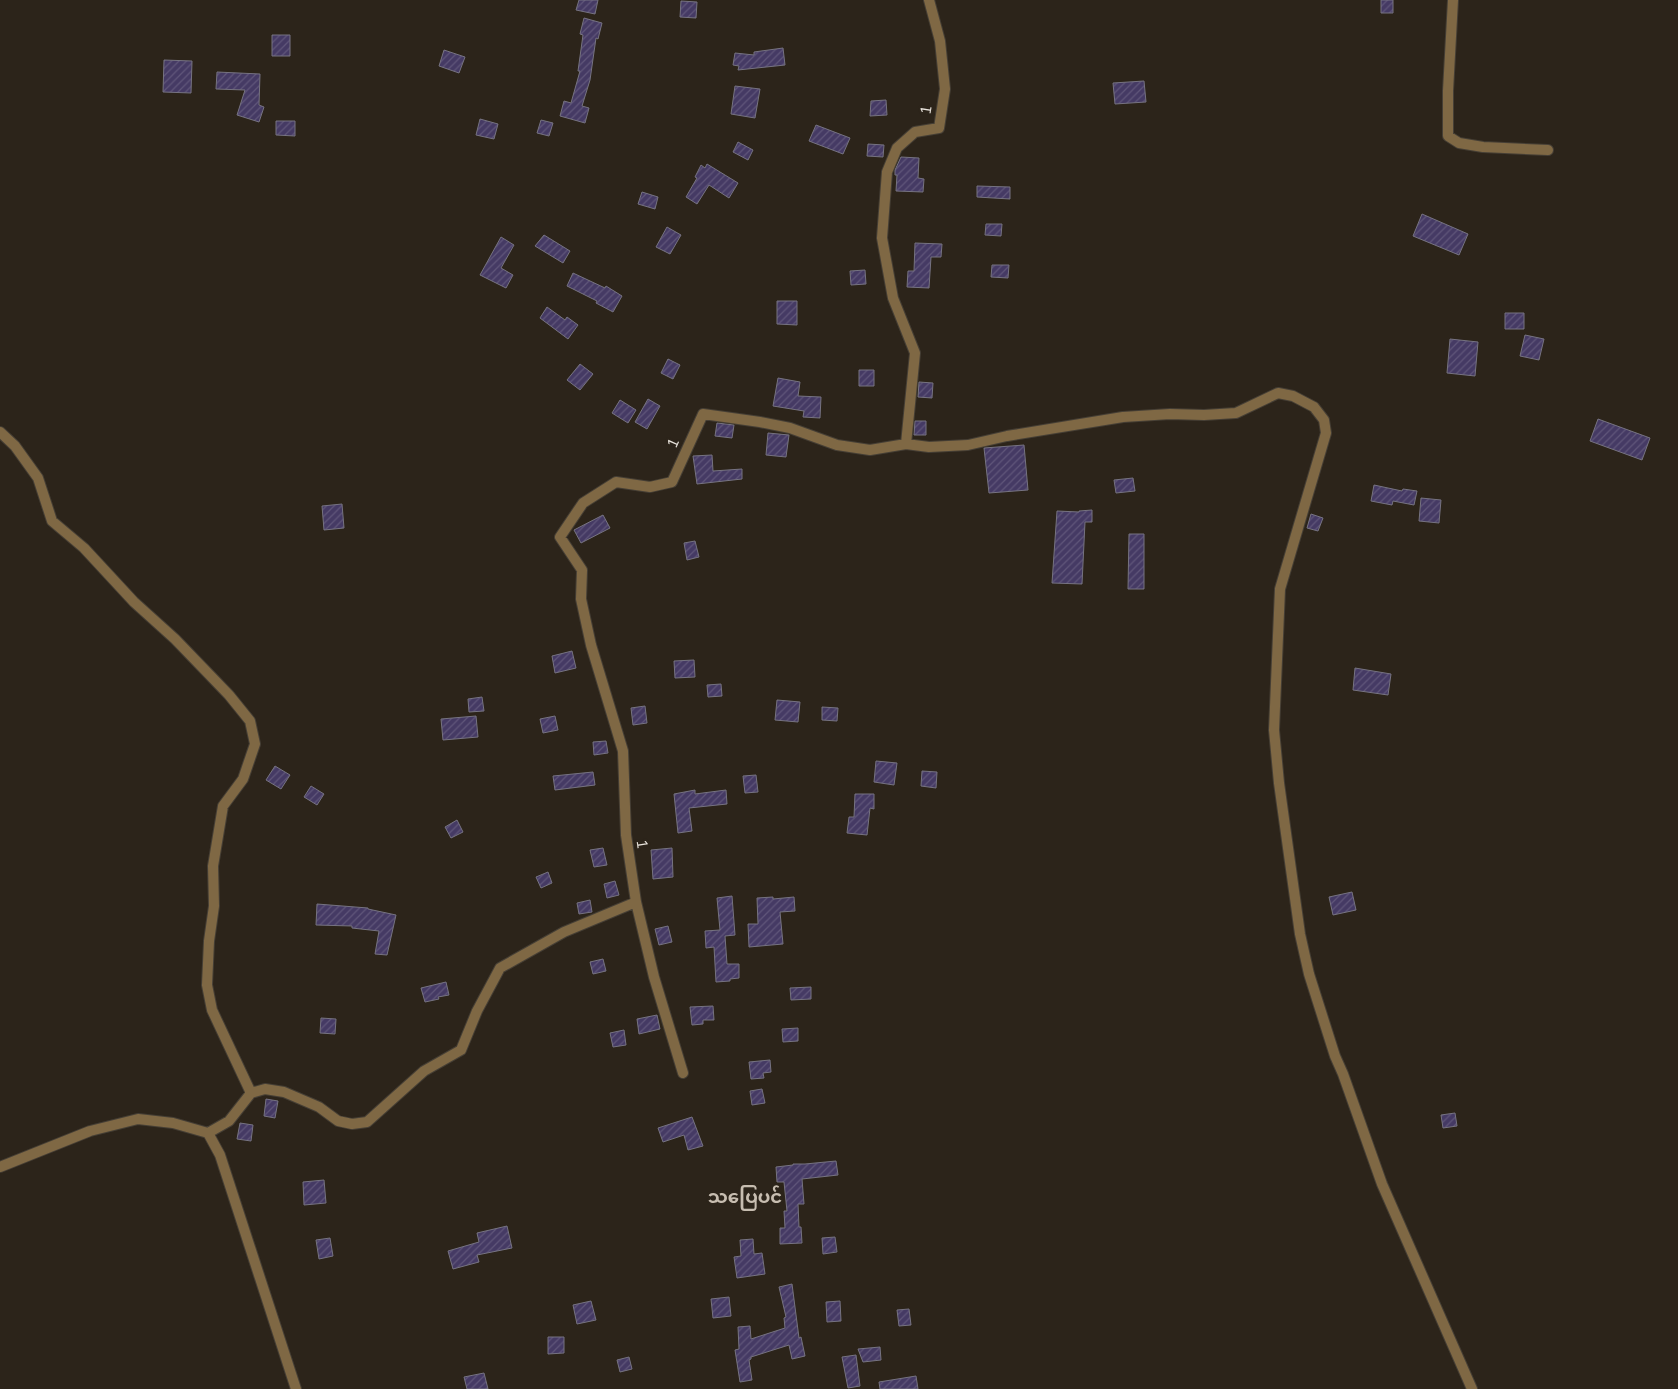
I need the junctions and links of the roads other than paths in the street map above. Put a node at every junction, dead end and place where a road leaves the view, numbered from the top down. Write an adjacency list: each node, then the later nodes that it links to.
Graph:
1 (929, 0): 5 (street, 1)
2 (1453, 0): 3 (street)
3 (1548, 150)
4 (0, 432): 8 (street)
5 (906, 444): 6 (street, 1); 12 (street)
6 (636, 902): 7 (street, 1); 8 (street)
7 (682, 1073)
8 (251, 1093): 9 (street)
9 (208, 1133): 10 (street); 11 (street)
10 (0, 1166)
11 (296, 1389)
12 (1472, 1389)

